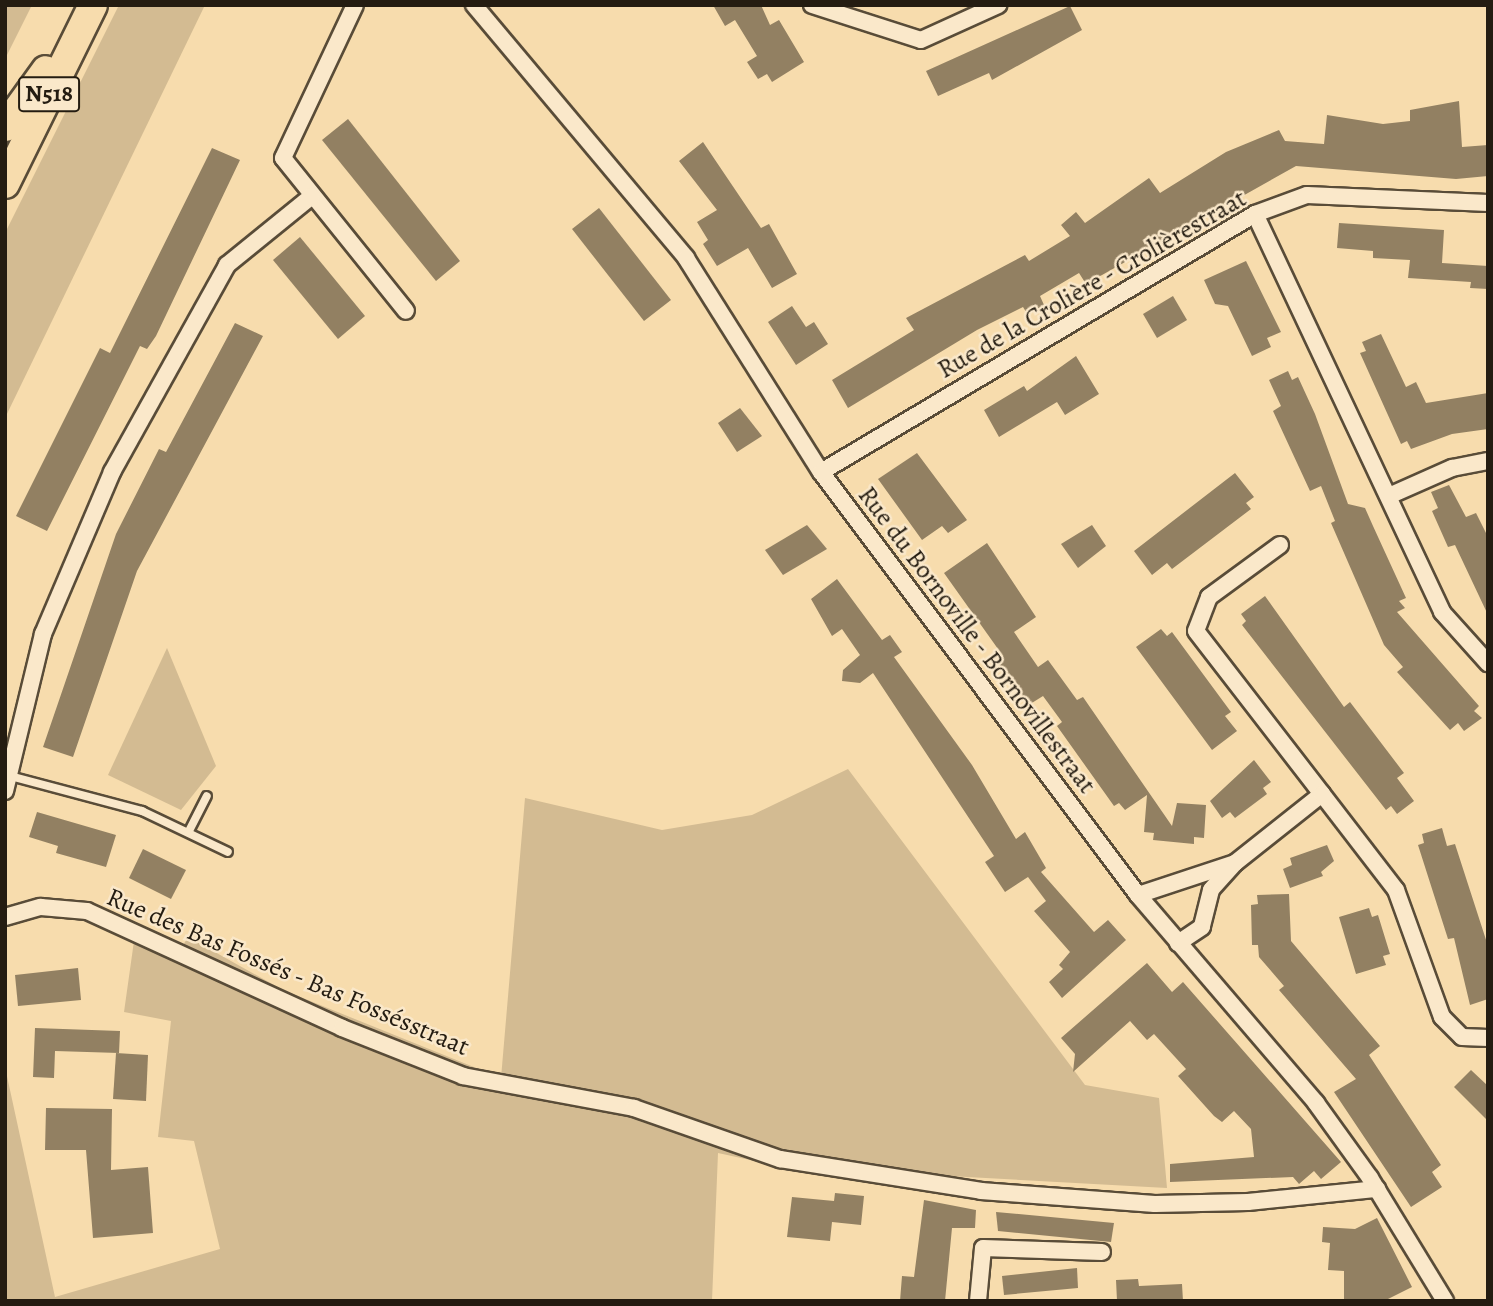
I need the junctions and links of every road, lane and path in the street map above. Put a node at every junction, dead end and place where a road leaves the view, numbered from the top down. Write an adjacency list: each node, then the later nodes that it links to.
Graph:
1 (93, 5): 6 (highway, N518); 7 (highway, N518)
2 (355, 5): 8 (street)
3 (474, 5): 13 (street, Rue du Bornoville - Bornovillestraat)
4 (812, 5): 5 (street)
5 (998, 5)
6 (5, 127)
7 (5, 184)
8 (312, 196): 11 (street); 17 (street)
9 (1488, 203): 10 (street, Rue de la Crolière - Crolièrestraat)
10 (1255, 214): 13 (street, Rue de la Crolière - Crolièrestraat); 14 (street)
11 (406, 311)
12 (1488, 461): 14 (street)
13 (821, 472): 23 (street, Rue du Bornoville - Bornovillestraat)
14 (1391, 495): 16 (street)
15 (1280, 545): 18 (street)
16 (1488, 663)
17 (8, 783): 20 (lane)
18 (1322, 794): 22 (street); 26 (street)
19 (207, 796): 20 (lane)
20 (189, 831): 21 (lane)
21 (228, 852)
22 (1235, 863): 23 (street); 25 (street)
23 (1138, 895): 25 (street, Rue du Bornoville - Bornovillestraat)
24 (5, 917): 27 (street, Rue des Bas Fossés - Bas Fossésstraat)
25 (1178, 943): 27 (street, Rue du Bornoville - Bornovillestraat)
26 (1488, 1038)
27 (1377, 1189): 30 (street, Rue du Bornoville - Bornovillestraat)
28 (1102, 1252): 29 (street)
29 (978, 1301)
30 (1445, 1301)

